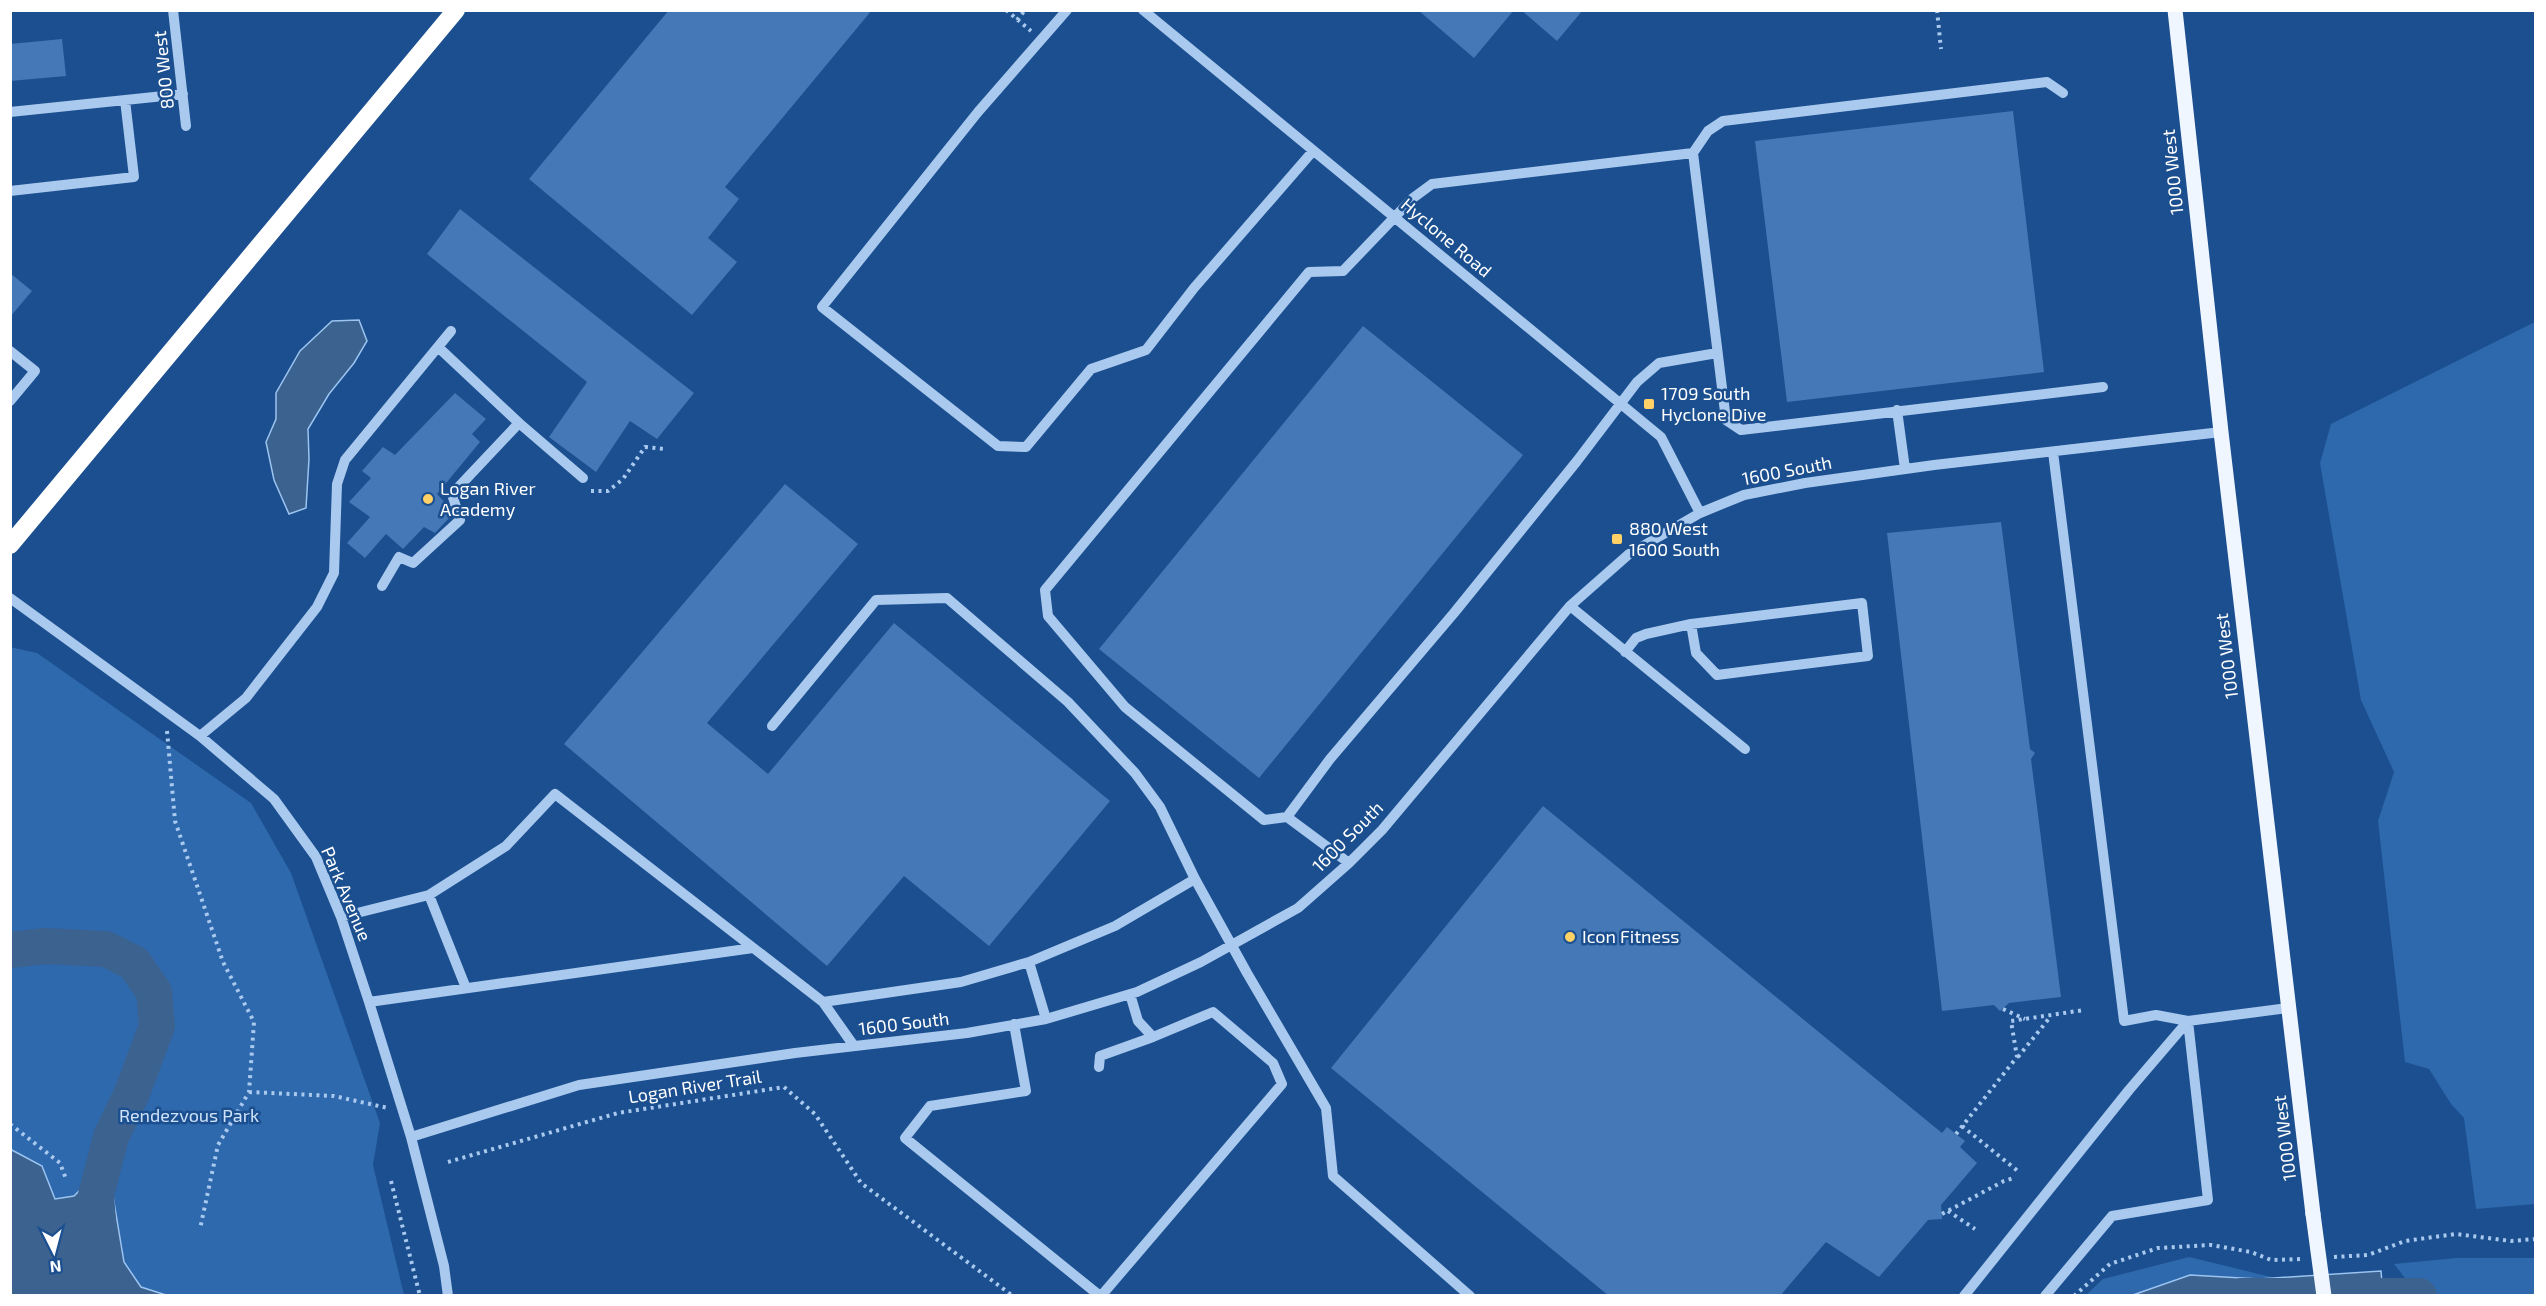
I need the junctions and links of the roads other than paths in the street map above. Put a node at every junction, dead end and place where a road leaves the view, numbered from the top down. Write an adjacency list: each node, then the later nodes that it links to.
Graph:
1 (174, 10): 7 (street, 800 West)
2 (456, 10): 29 (highway)
3 (1067, 10): 11 (street)
4 (1143, 10): 11 (street, Hyclone Road)
5 (2175, 10): 24 (main road, 1000 West)
6 (2063, 93): 12 (street)
7 (183, 94): 8 (street); 10 (street, 800 West)
8 (125, 100): 9 (street); 13 (street)
9 (10, 112)
10 (186, 126)
11 (1313, 151): 14 (street, Hyclone Road)
12 (1693, 153): 14 (street); 18 (street)
13 (10, 191)
14 (1396, 217): 21 (street, Hyclone Road); 38 (street)
15 (451, 331): 16 (street)
16 (438, 347): 23 (street); 36 (street)
17 (10, 351): 20 (street)
18 (1718, 353): 21 (street); 22 (street)
19 (2103, 387): 22 (street)
20 (10, 401)
21 (1622, 404): 28 (street, Hyclone Road); 38 (street)
22 (1897, 410): 26 (street)
23 (519, 423): 27 (street); 30 (street)
24 (2221, 432): 25 (street, 1600 South); 50 (main road, 1000 West)
25 (2053, 452): 26 (street, 1600 South); 52 (street)
26 (1905, 469): 28 (street, 1600 South)
27 (584, 478)
28 (1700, 513): 32 (street, 1600 South)
29 (10, 545)
30 (382, 586)
31 (10, 598): 36 (street, Park Avenue)
32 (1570, 606): 34 (street); 39 (street, 1600 South)
33 (1691, 624): 33 (street); 34 (street)
34 (1625, 652): 37 (street)
35 (772, 726): 40 (street)
36 (200, 736): 42 (street, Park Avenue)
37 (1745, 749)
38 (1287, 817): 39 (street)
39 (1349, 863): 43 (street, 1600 South)
40 (1195, 879): 43 (street); 45 (street)
41 (429, 894): 42 (street); 44 (street); 46 (street)
42 (341, 917): 48 (street, Park Avenue)
43 (1232, 945): 47 (street, 1600 South); 61 (street)
44 (753, 948): 46 (street); 49 (street)
45 (1029, 962): 49 (street); 51 (street)
46 (466, 988): 48 (street)
47 (1130, 994): 51 (street, 1600 South); 54 (street)
48 (369, 1002): 57 (street, Park Avenue)
49 (823, 1002): 55 (street)
50 (2288, 1008): 52 (street); 63 (main road, 1000 West, bridge)
51 (1046, 1019): 53 (street, 1600 South)
52 (2188, 1021): 58 (street); 62 (street)
53 (1014, 1024): 55 (street, 1600 South); 60 (street)
54 (1153, 1036): 56 (street); 60 (street)
55 (854, 1046): 57 (street, 1600 South)
56 (1099, 1067)
57 (411, 1137): 59 (street, Park Avenue)
58 (1968, 1294)
59 (448, 1296)
60 (1101, 1296)
61 (1470, 1296)
62 (2045, 1296)
63 (2324, 1296)

